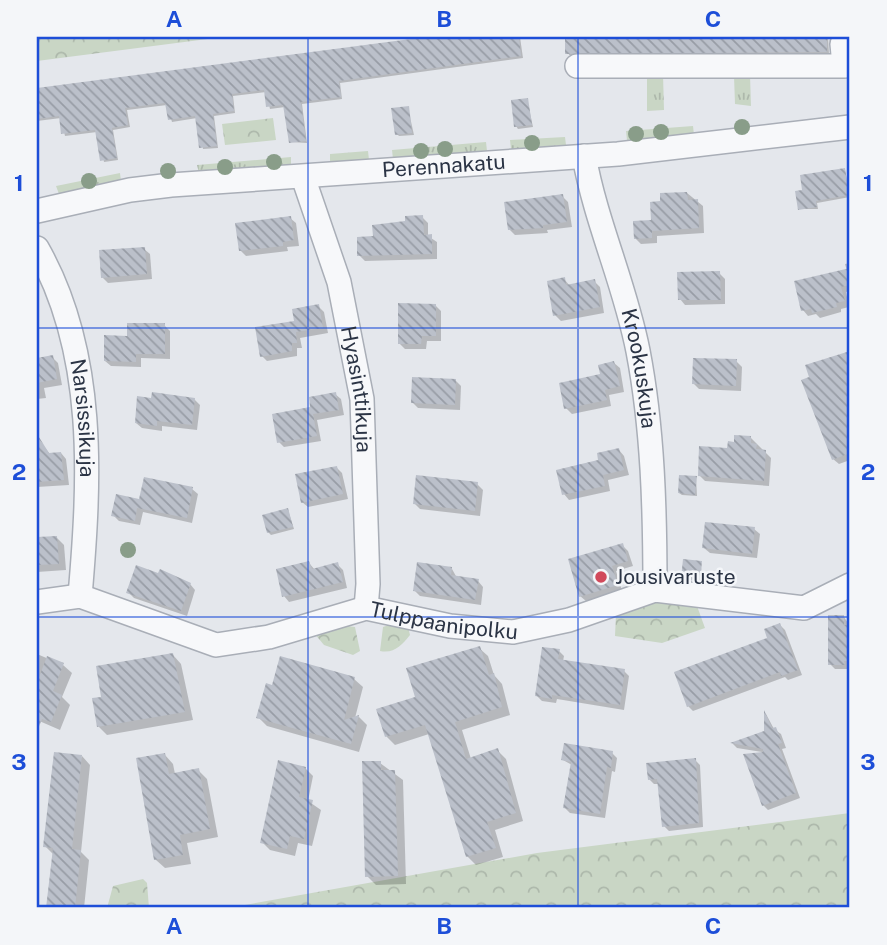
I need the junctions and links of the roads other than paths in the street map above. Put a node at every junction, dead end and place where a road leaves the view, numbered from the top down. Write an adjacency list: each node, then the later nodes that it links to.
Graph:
1 (842, 44): 2 (street)
2 (577, 66)
3 (850, 127): 4 (street, Perennakatu)
4 (584, 156): 5 (street, Perennakatu); 9 (street, Krookuskuja)
5 (303, 177): 6 (street, Perennakatu); 12 (street, Hyasinttikuja)
6 (37, 211)
7 (37, 248): 10 (street, Narsissikuja)
8 (850, 584): 9 (street, Tulppaanipolku)
9 (655, 590): 12 (street, Tulppaanipolku)
10 (80, 596): 11 (street, Tulppaanipolku); 12 (street, Tulppaanipolku)
11 (37, 602)
12 (366, 608)

